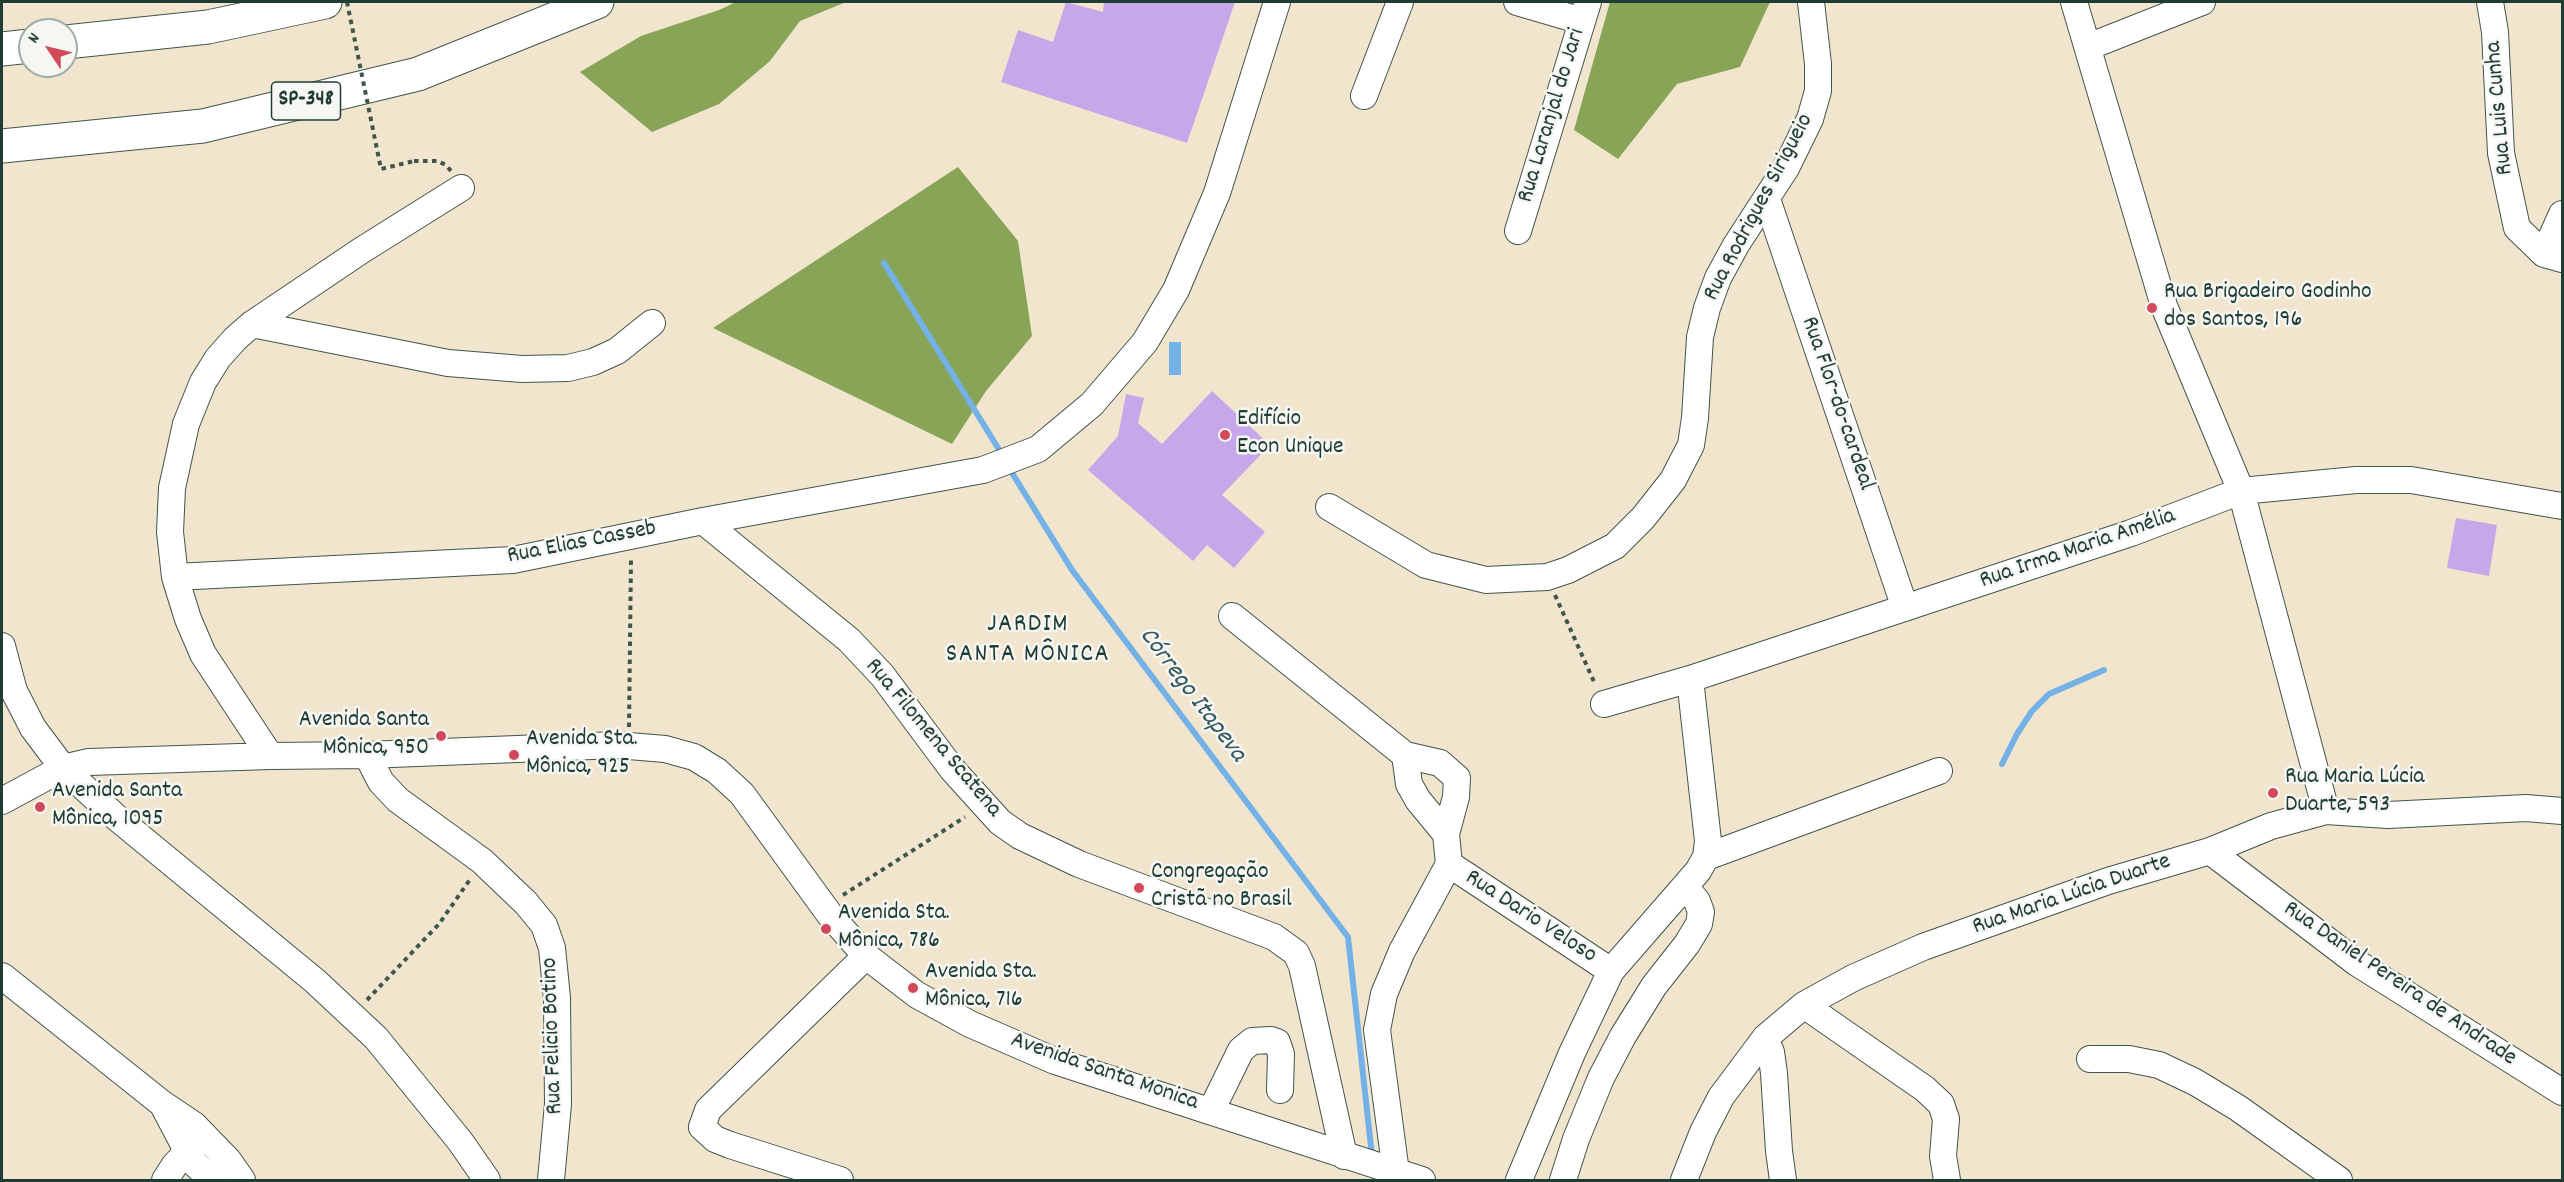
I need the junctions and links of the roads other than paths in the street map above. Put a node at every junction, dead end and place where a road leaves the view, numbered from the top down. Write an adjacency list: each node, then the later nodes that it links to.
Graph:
1 (325, 2): 11 (highway)
2 (597, 2): 16 (highway, SP-348)
3 (1277, 2): 27 (street, Rua Elias Casseb)
4 (1400, 2): 15 (street)
5 (1517, 2): 10 (street)
6 (1811, 2): 18 (street, Rua Rodrigues Sirigueio)
7 (2074, 2): 13 (street)
8 (2202, 2): 13 (street)
9 (2490, 2): 21 (street, Rua Luis Cunha)
10 (1585, 11): 20 (street, Rua Laranjal do Jari)
11 (78, 41)
12 (18, 47): 14 (highway)
13 (2088, 47): 24 (street)
14 (2, 49)
15 (1364, 96)
16 (2, 146)
17 (461, 188): 23 (street)
18 (1767, 199): 26 (street, Rua Rodrigues Sirigueio); 29 (street, Rua Flor-do-cardeal)
19 (2562, 214): 21 (street)
20 (1518, 231)
21 (2553, 257)
22 (652, 323): 23 (street)
23 (252, 324): 28 (street)
24 (2241, 491): 25 (street, Rua Irma Maria Amélia); 29 (street, Rua Irma Maria Amélia); 40 (street)
25 (2562, 506)
26 (1329, 507)
27 (703, 521): 28 (street, Rua Elias Casseb); 57 (street, Rua Filomena Scatena)
28 (175, 577): 35 (street)
29 (1905, 609): 32 (street, Rua Irma Maria Amélia)
30 (1232, 616): 34 (street)
31 (2, 646): 37 (street)
32 (1690, 679): 33 (street, Rua Irma Maria Amélia); 44 (street)
33 (1604, 704)
34 (1405, 755): 42 (street); 42 (street)
35 (270, 756): 36 (street, Avenida Santa Monica); 37 (street, Avenida Santa Monica)
36 (367, 756): 47 (street, Avenida Santa Monica); 63 (street, Rua Felicio Botino)
37 (63, 768): 39 (street, Avenida Santa Monica); 62 (street)
38 (1939, 771): 44 (street)
39 (2, 801)
40 (2326, 811): 41 (street, Rua Maria Lúcia Duarte); 43 (street, Rua Maria Lúcia Duarte)
41 (2562, 811)
42 (1446, 834): 45 (street)
43 (2210, 851): 50 (street, Rua Maria Lúcia Duarte); 54 (street, Rua Daniel Pereira de Andrade)
44 (1706, 857): 46 (street)
45 (1449, 864): 48 (street, Rua Dario Veloso); 59 (street)
46 (1685, 887): 48 (street); 67 (street)
47 (866, 956): 55 (street, Avenida Santa Monica); 64 (street)
48 (1611, 971): 66 (street)
49 (3, 980): 56 (street)
50 (1804, 1005): 51 (street, Rua Maria Lúcia Duarte); 70 (street)
51 (1765, 1038): 68 (street, Rua Maria Lúcia Duarte); 69 (street)
52 (2090, 1059): 71 (street)
53 (1280, 1090): 55 (street)
54 (2562, 1092)
55 (1211, 1111): 57 (street, Avenida Santa Monica)
56 (198, 1145): 58 (street); 60 (street); 61 (street)
57 (1352, 1158): 59 (street, Avenida Santa Monica)
58 (235, 1170): 61 (street)
59 (1393, 1174): 65 (street, Avenida Santa Monica)
60 (165, 1180)
61 (212, 1180)
62 (487, 1180)
63 (551, 1180)
64 (840, 1180)
65 (1422, 1180)
66 (1519, 1180)
67 (1563, 1180)
68 (1684, 1180)
69 (1783, 1180)
70 (1947, 1180)
71 (2339, 1180)

